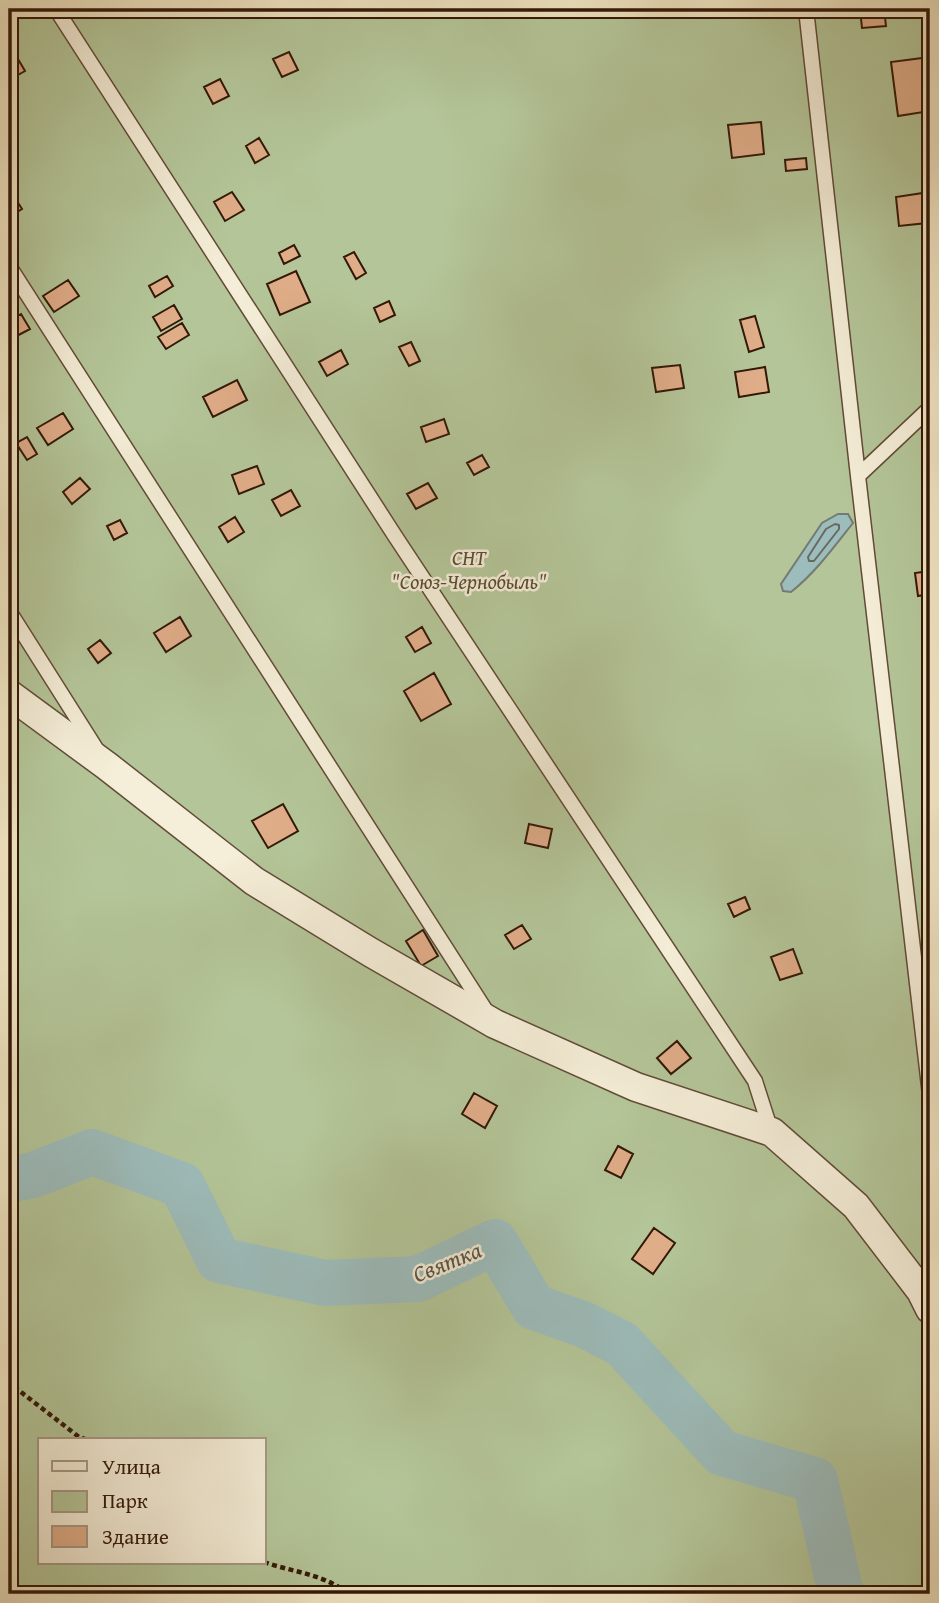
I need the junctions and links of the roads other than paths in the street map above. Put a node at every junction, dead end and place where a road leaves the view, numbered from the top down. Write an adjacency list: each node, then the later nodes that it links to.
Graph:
1 (57, 9): 11 (lane)
2 (806, 9): 5 (lane)
3 (9, 266): 9 (lane)
4 (930, 408): 5 (lane)
5 (858, 476): 10 (lane)
6 (9, 611): 8 (lane)
7 (9, 694): 8 (street)
8 (107, 766): 9 (street)
9 (495, 1024): 11 (street)
10 (930, 1095)
11 (772, 1132): 12 (street)
12 (930, 1309)

